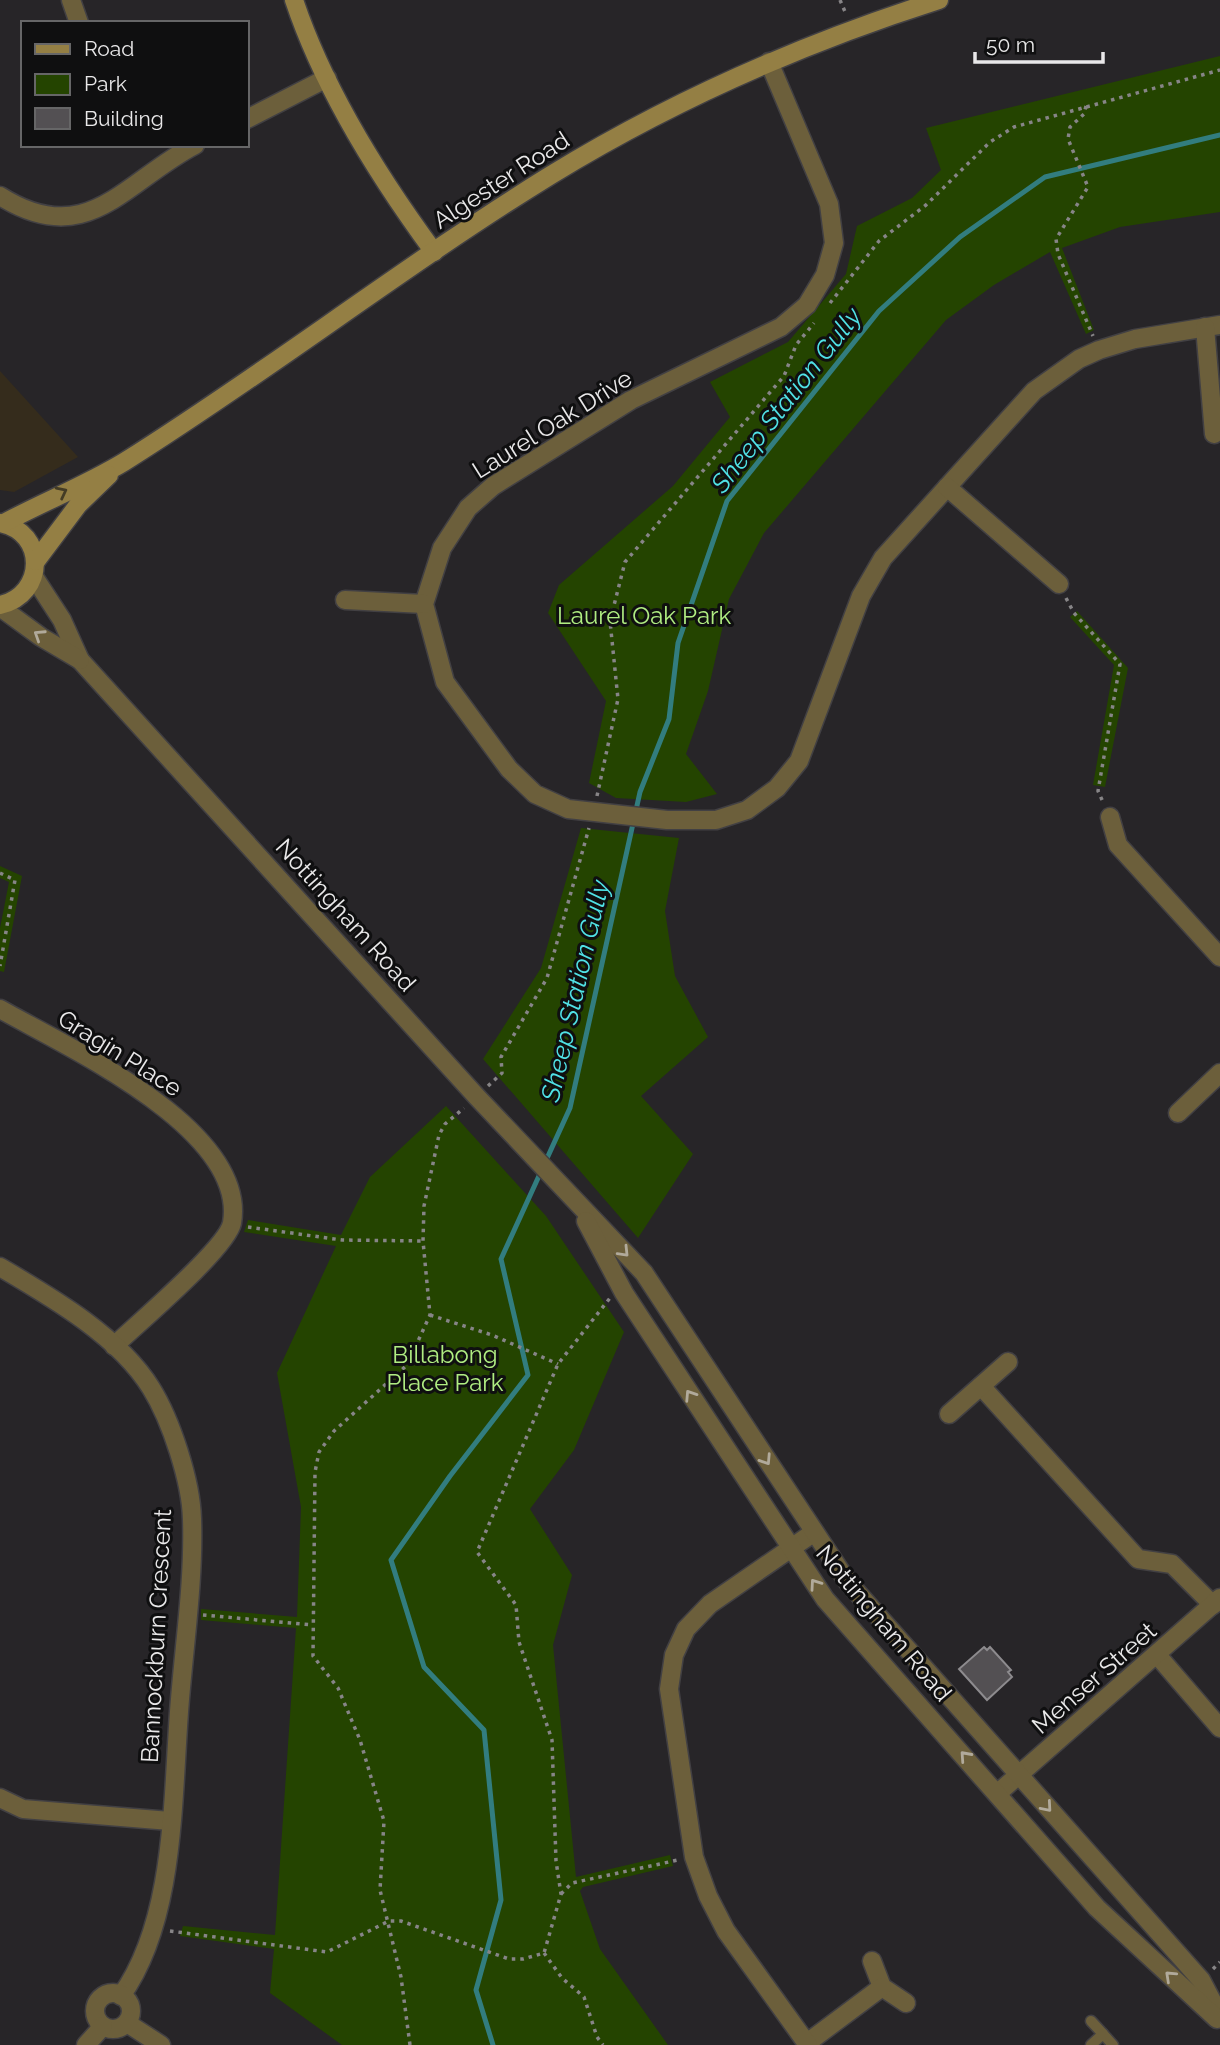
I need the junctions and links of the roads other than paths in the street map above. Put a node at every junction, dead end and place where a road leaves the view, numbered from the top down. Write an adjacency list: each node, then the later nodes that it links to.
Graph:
1 (71, 0): 4 (street)
2 (294, 0): 6 (main road)
3 (939, 0): 5 (main road, Algester Road)
4 (78, 21)
5 (769, 62): 11 (main road, Algester Road); 20 (street, Laurel Oak Drive)
6 (327, 78): 7 (street); 11 (main road)
7 (248, 118)
8 (186, 147): 9 (street)
9 (169, 151): 10 (street)
10 (0, 196)
11 (434, 252): 14 (main road, Algester Road)
12 (1213, 326): 13 (street); 15 (street)
13 (1214, 434)
14 (122, 463): 16 (main road, Algester Road, one-way to 14); 17 (main road, Algester Road)
15 (947, 487): 18 (street); 20 (street)
16 (2, 523): 17 (main road)
17 (35, 569): 21 (main road, Algester Road); 22 (street, Nottingham Road)
18 (1059, 584)
19 (345, 600): 20 (street)
20 (424, 604)
21 (0, 606): 22 (street, Nottingham Road, one-way to 21)
22 (80, 660): 28 (street, Nottingham Road)
23 (1110, 817): 24 (street)
24 (1220, 957)
25 (0, 1009): 30 (street, Gragin Place)
26 (1220, 1073): 27 (street)
27 (1178, 1113)
28 (576, 1203): 34 (street, Nottingham Road, one-way to 34); 35 (street, Nottingham Road, one-way to 28)
29 (0, 1266): 30 (street, Bannockburn Crescent)
30 (114, 1346): 42 (street, Bannockburn Crescent)
31 (1008, 1362): 32 (street)
32 (981, 1386): 33 (street); 36 (street)
33 (949, 1414)
34 (813, 1532): 35 (street); 39 (street, Nottingham Road)
35 (790, 1549): 40 (street, Nottingham Road, one-way to 35); 53 (street)
36 (1217, 1602): 37 (street, Menser Street)
37 (1158, 1656): 38 (street); 39 (street, Menser Street)
38 (1220, 1728)
39 (1019, 1775): 40 (street, Menser Street); 47 (street, Nottingham Road, one-way to 47)
40 (998, 1793): 49 (street, Nottingham Road, one-way to 40)
41 (0, 1798): 42 (street)
42 (170, 1821): 45 (street, Bannockburn Crescent)
43 (872, 1961): 44 (street)
44 (881, 1987): 46 (street); 53 (street)
45 (121, 1996): 50 (street); 51 (street)
46 (906, 2003)
47 (1220, 2016)
48 (1091, 2021): 52 (lane)
49 (1220, 2022)
50 (127, 2023): 51 (street); 55 (street)
51 (103, 2026): 54 (street)
52 (1103, 2034): 56 (lane); 57 (lane)
53 (808, 2044)
54 (86, 2045)
55 (161, 2045)
56 (1091, 2045)
57 (1113, 2045)

